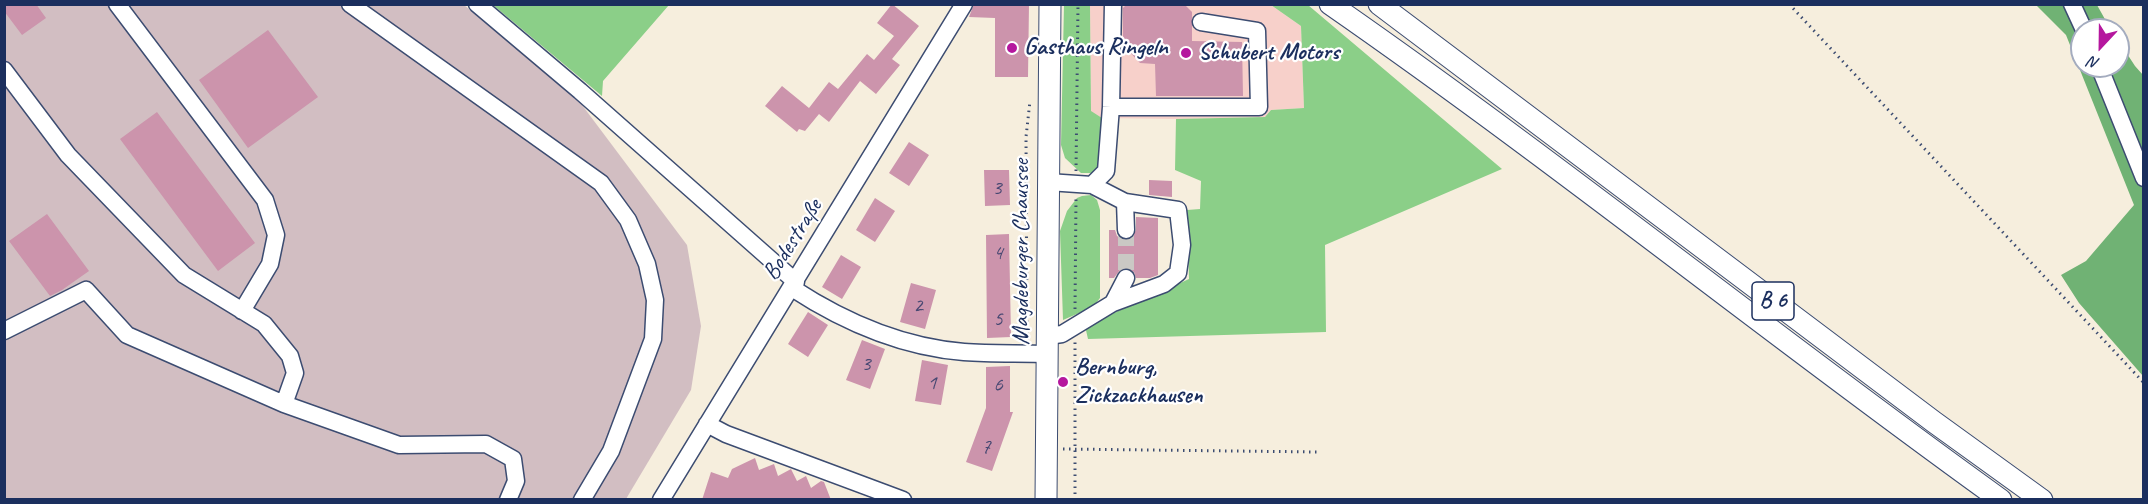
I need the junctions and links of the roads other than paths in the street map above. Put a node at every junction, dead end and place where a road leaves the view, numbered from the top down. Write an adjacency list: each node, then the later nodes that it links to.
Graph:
1 (117, 4): 23 (street)
2 (350, 4): 29 (street)
3 (477, 4): 21 (street)
4 (964, 4): 21 (street, Bodestraße)
5 (1050, 4): 16 (main road, Magdeburger Chaussee)
6 (1113, 4): 14 (street)
7 (1330, 4): 33 (main road, B 6)
8 (1378, 4): 34 (main road, B 6)
9 (2072, 4): 10 (street)
10 (2078, 18)
11 (1201, 22): 14 (street)
12 (4, 70): 23 (street)
13 (2104, 78): 15 (street)
14 (1110, 106): 17 (street)
15 (2144, 178)
16 (1048, 182): 17 (street); 25 (main road, Magdeburger Chaussee)
17 (1084, 184): 18 (street)
18 (1120, 199): 19 (street); 22 (street)
19 (1120, 230)
20 (1121, 278): 22 (street)
21 (794, 285): 25 (street); 27 (street, Bodestraße)
22 (1113, 303): 25 (street)
23 (242, 311): 26 (street)
24 (5, 330): 26 (street)
25 (1041, 348): 32 (main road, Magdeburger Chaussee)
26 (285, 404): 28 (street)
27 (706, 424): 30 (street, Bodestraße); 31 (street)
28 (508, 500)
29 (582, 500)
30 (661, 500)
31 (903, 500)
32 (1046, 500)
33 (2001, 500)
34 (2042, 500)

